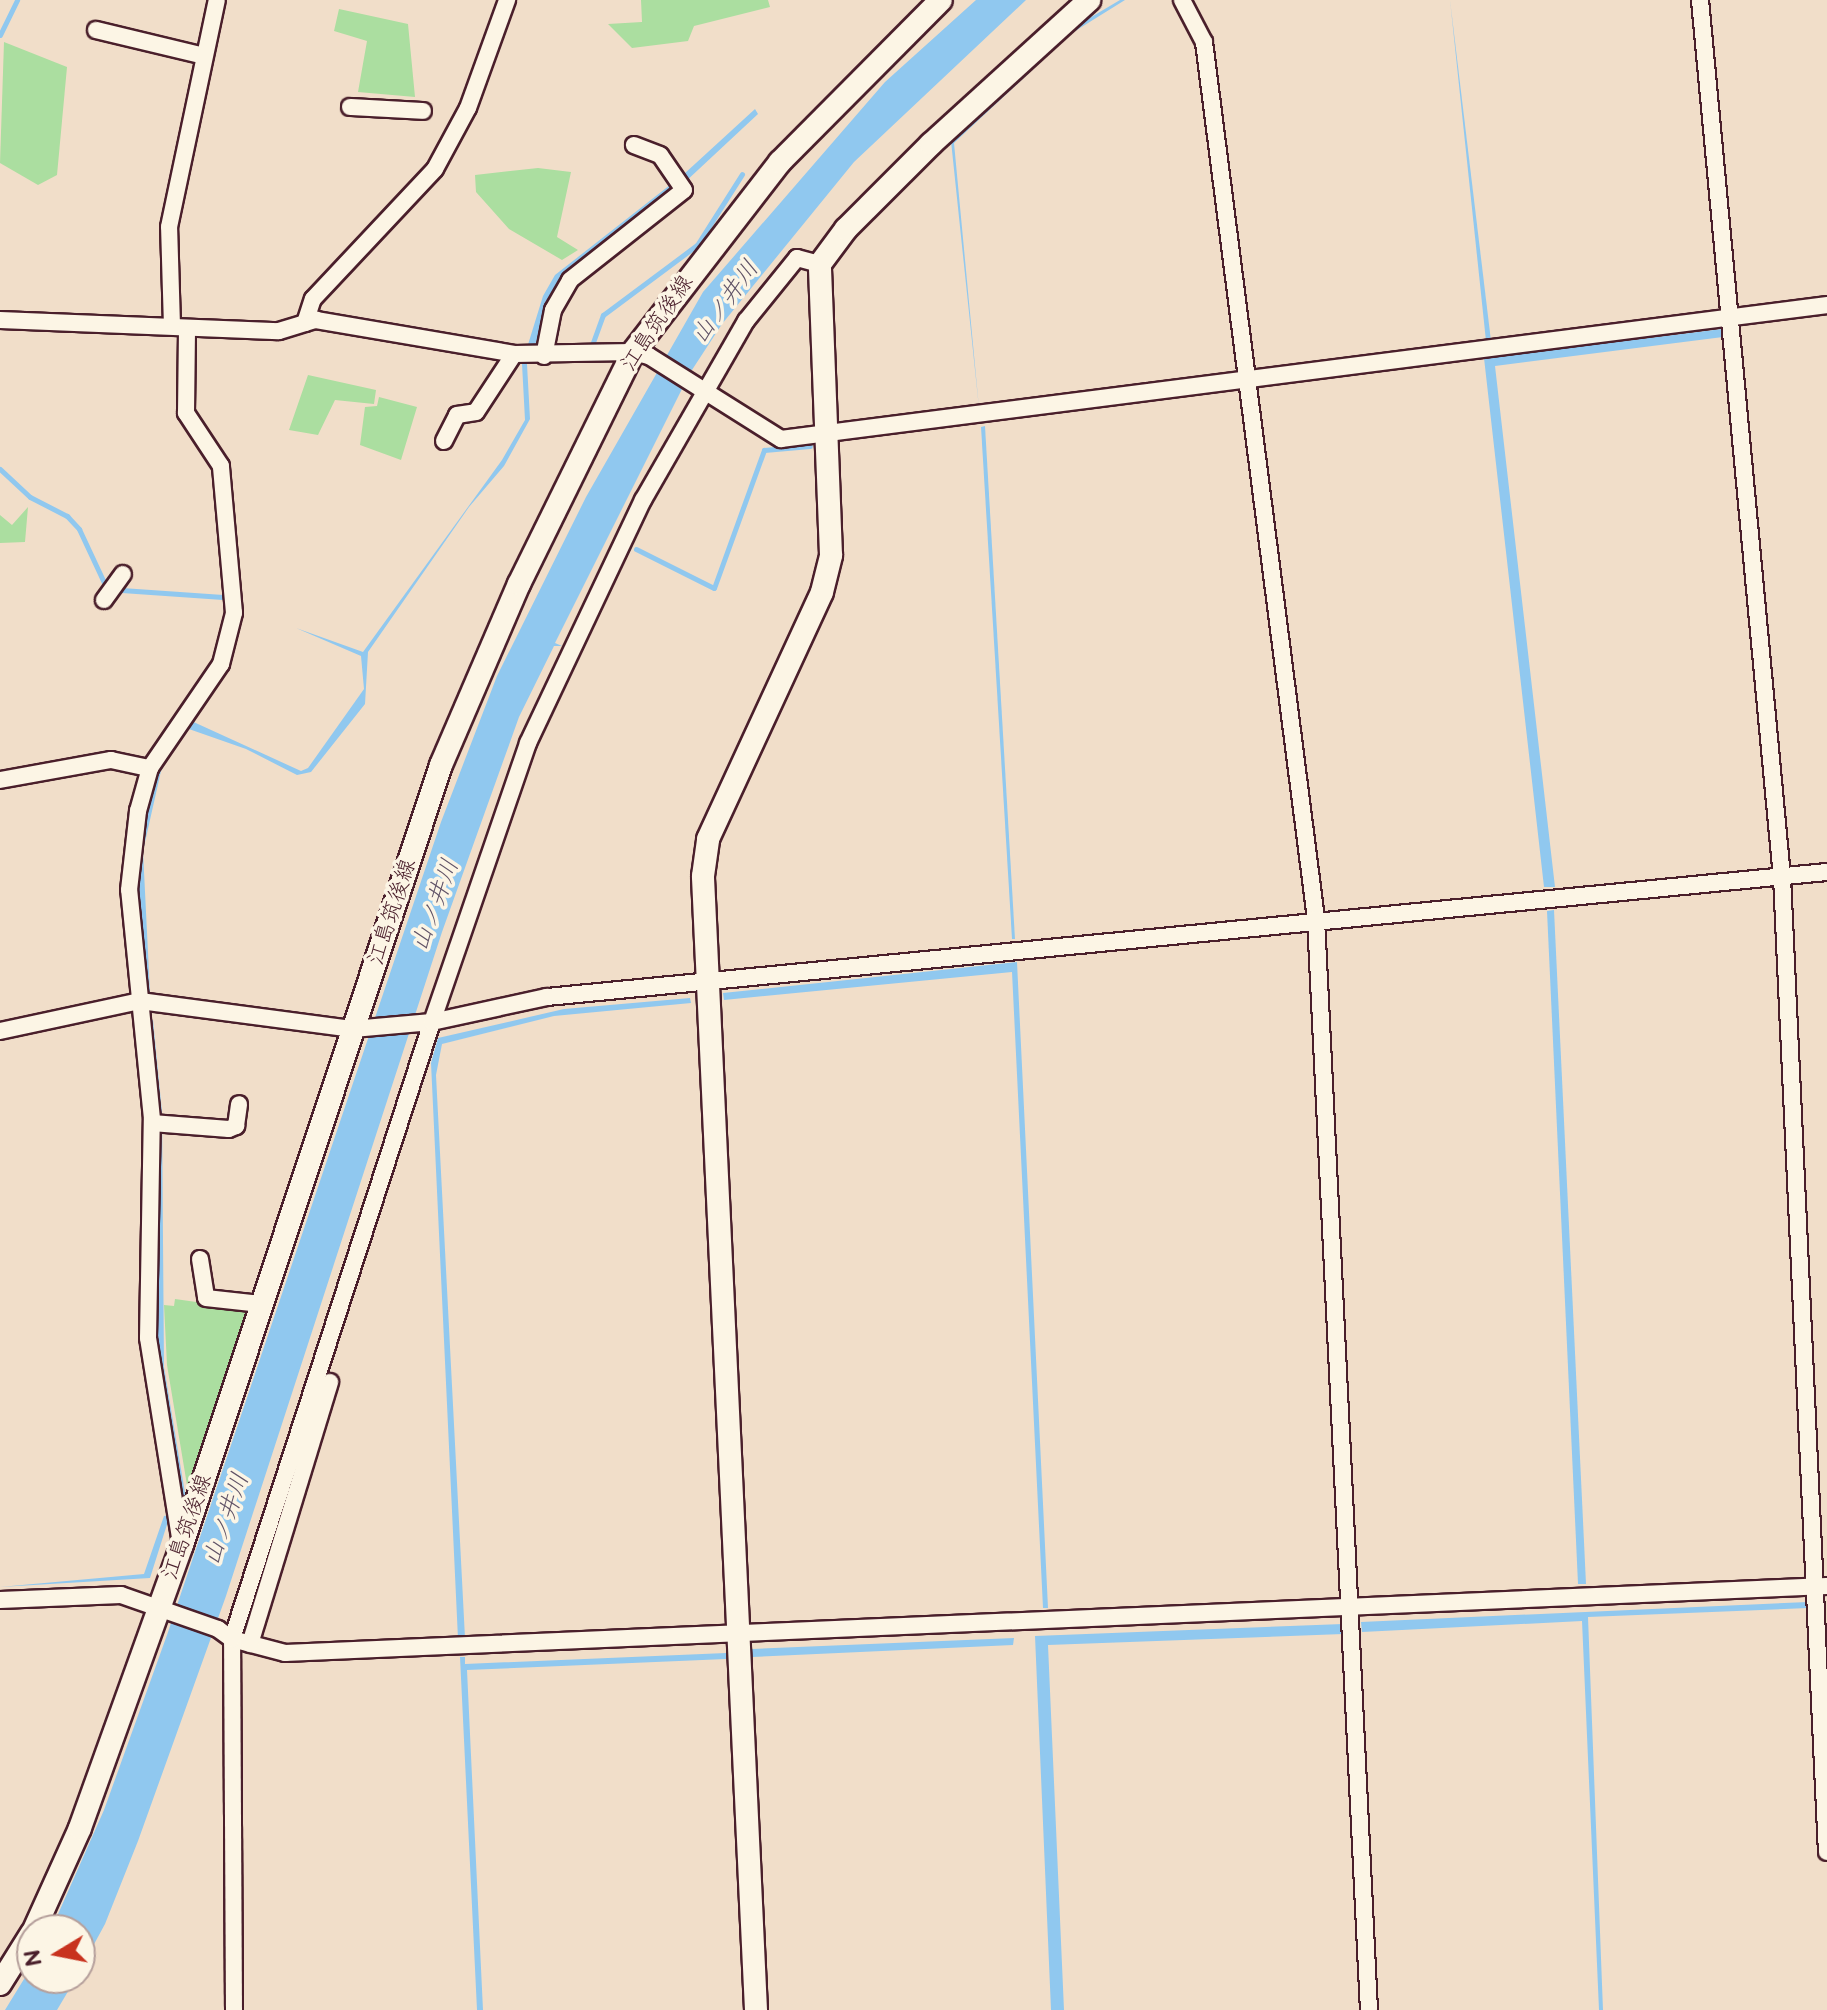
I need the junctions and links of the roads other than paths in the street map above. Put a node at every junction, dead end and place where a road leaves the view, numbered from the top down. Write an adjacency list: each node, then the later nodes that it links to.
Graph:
1 (217, 0): 8 (street)
2 (507, 0): 16 (street)
3 (941, 0): 19 (main road, 江島筑後線)
4 (1089, 0): 12 (main road)
5 (1182, 0): 21 (street)
6 (1700, 0): 14 (street)
7 (96, 30): 8 (street)
8 (204, 56): 17 (street)
9 (350, 107): 10 (street)
10 (423, 111)
11 (634, 145): 20 (street)
12 (820, 264): 22 (street); 23 (main road)
13 (1827, 305): 14 (street)
14 (1729, 318): 21 (street); 30 (street)
15 (0, 320): 17 (street)
16 (305, 323): 17 (street); 18 (street)
17 (180, 327): 27 (street)
18 (514, 354): 20 (street); 24 (street)
19 (641, 354): 20 (street); 22 (street); 35 (main road, 江島筑後線)
20 (544, 356)
21 (1247, 380): 23 (street); 31 (street)
22 (699, 387): 23 (street); 34 (street)
23 (827, 435): 32 (main road)
24 (444, 441)
25 (123, 574): 26 (street)
26 (104, 600)
27 (150, 768): 28 (street); 33 (street)
28 (0, 780)
29 (1827, 872): 30 (street)
30 (1782, 877): 31 (street); 43 (street)
31 (1316, 919): 32 (street); 45 (street)
32 (709, 981): 34 (street); 48 (main road)
33 (140, 1001): 35 (street); 36 (street); 38 (street)
34 (426, 1023): 35 (street); 47 (street)
35 (358, 1029): 40 (main road, 江島筑後線)
36 (0, 1031)
37 (239, 1104): 38 (street)
38 (152, 1123): 42 (street)
39 (200, 1259): 40 (street)
40 (261, 1304): 42 (main road, 江島筑後線)
41 (330, 1382): 49 (street)
42 (182, 1545): 46 (main road, 江島筑後線)
43 (1820, 1587): 45 (street); 50 (street)
44 (0, 1600): 46 (street)
45 (1351, 1609): 48 (street); 56 (street)
46 (165, 1610): 47 (street); 51 (main road, 江島筑後線)
47 (225, 1634): 49 (street); 54 (street)
48 (739, 1635): 49 (street); 55 (main road)
49 (250, 1644)
50 (1827, 1852)
51 (41, 1914)
52 (16, 1959): 53 (main road, 江島筑後線)
53 (0, 1984)
54 (234, 2010)
55 (756, 2010)
56 (1369, 2010)

